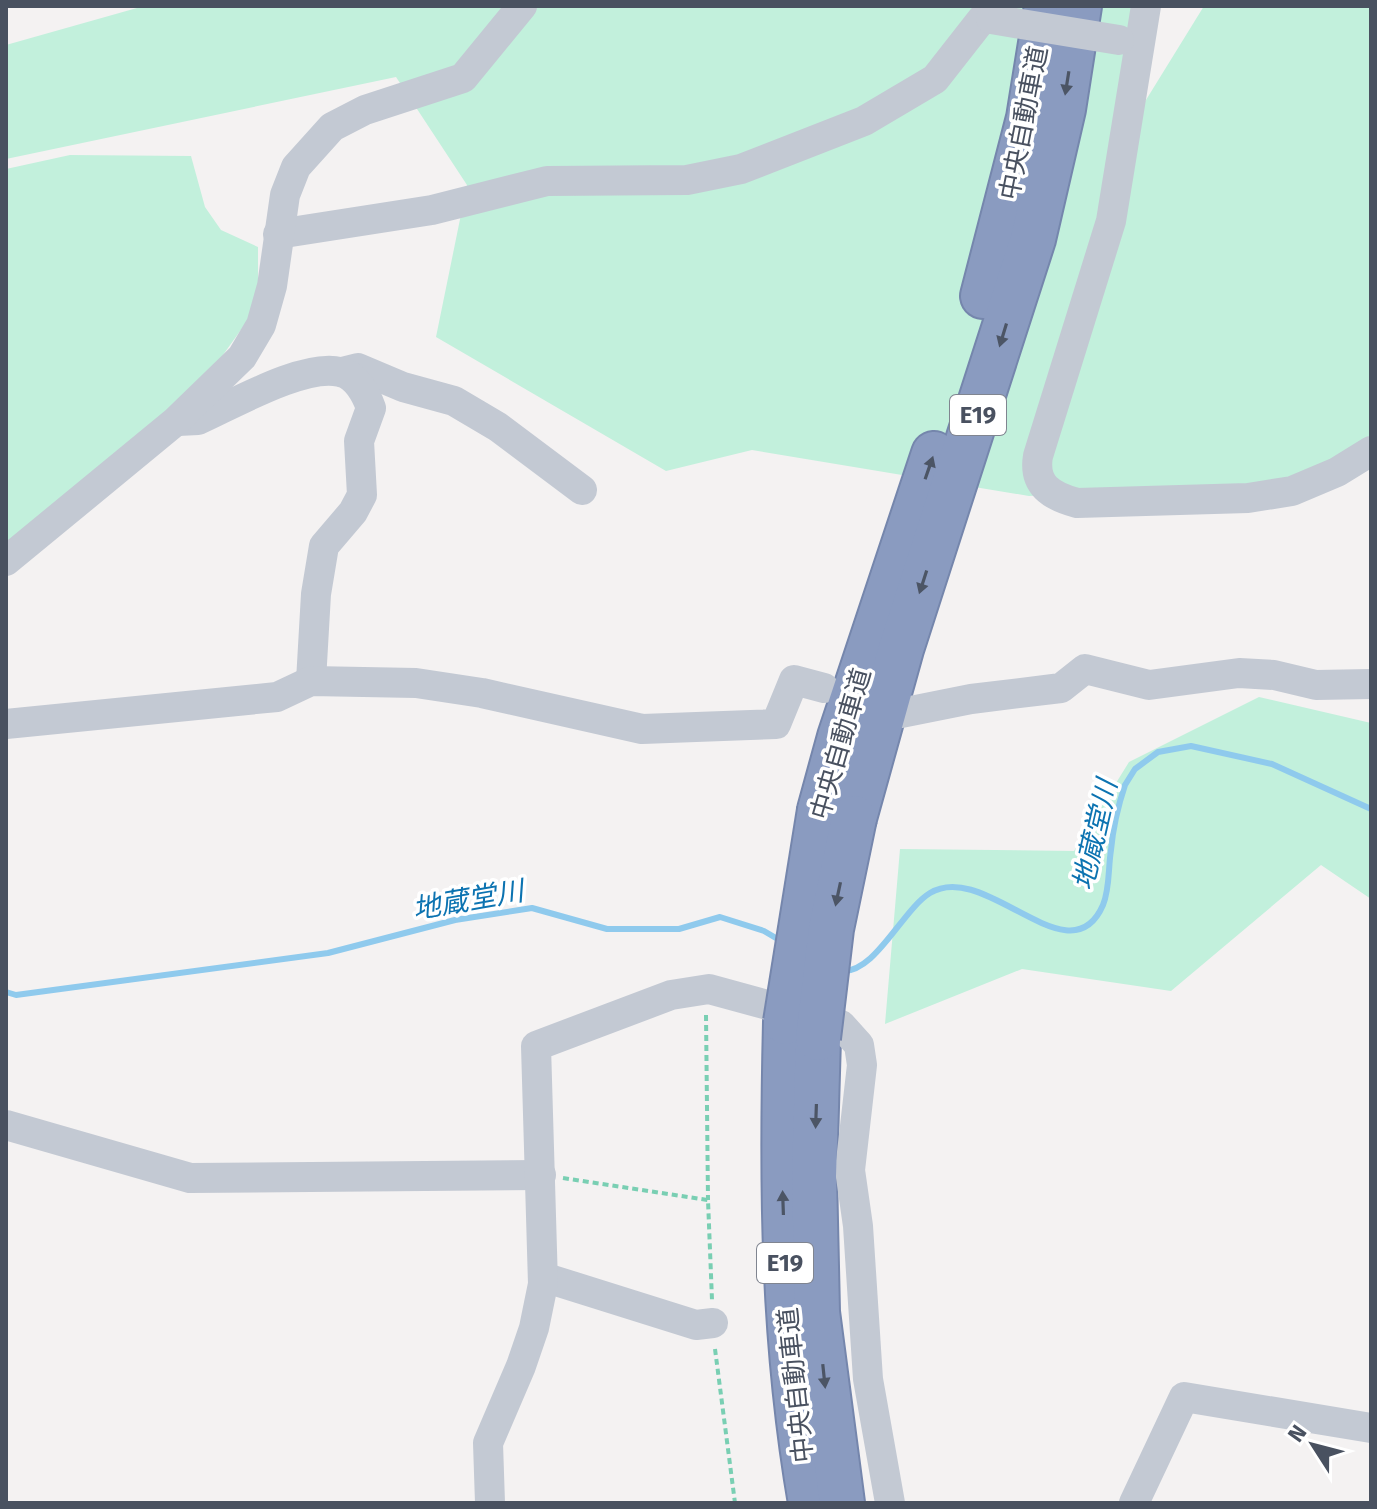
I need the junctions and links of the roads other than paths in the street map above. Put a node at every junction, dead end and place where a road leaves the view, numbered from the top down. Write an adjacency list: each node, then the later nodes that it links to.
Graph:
1 (522, 6): 6 (street)
2 (1047, 6): 17 (highway, 中央自動車道 / E19, one-way to 2)
3 (1079, 6): 17 (highway, 中央自動車道 / E19, one-way to 17)
4 (1146, 6): 5 (street)
5 (1131, 40): 6 (street, bridge); 9 (street)
6 (278, 234): 8 (street)
7 (342, 372): 8 (street); 10 (street); 12 (street)
8 (176, 421): 11 (street)
9 (1371, 451)
10 (582, 490)
11 (6, 561)
12 (311, 681): 14 (street); 16 (street)
13 (1371, 684): 15 (street)
14 (824, 688)
15 (901, 713)
16 (6, 724)
17 (837, 814): 18 (highway, 中央自動車道 / E19, bridge)
18 (802, 1030): 25 (highway, 中央自動車道 / E19, one-way to 18); 26 (highway, 中央自動車道 / E19, one-way to 26)
19 (6, 1125): 20 (street)
20 (541, 1175): 21 (street); 27 (street)
21 (543, 1277): 22 (street); 24 (street)
22 (713, 1323)
23 (1371, 1428): 28 (street)
24 (490, 1503)
25 (811, 1503)
26 (842, 1503)
27 (890, 1503)
28 (1134, 1503)

